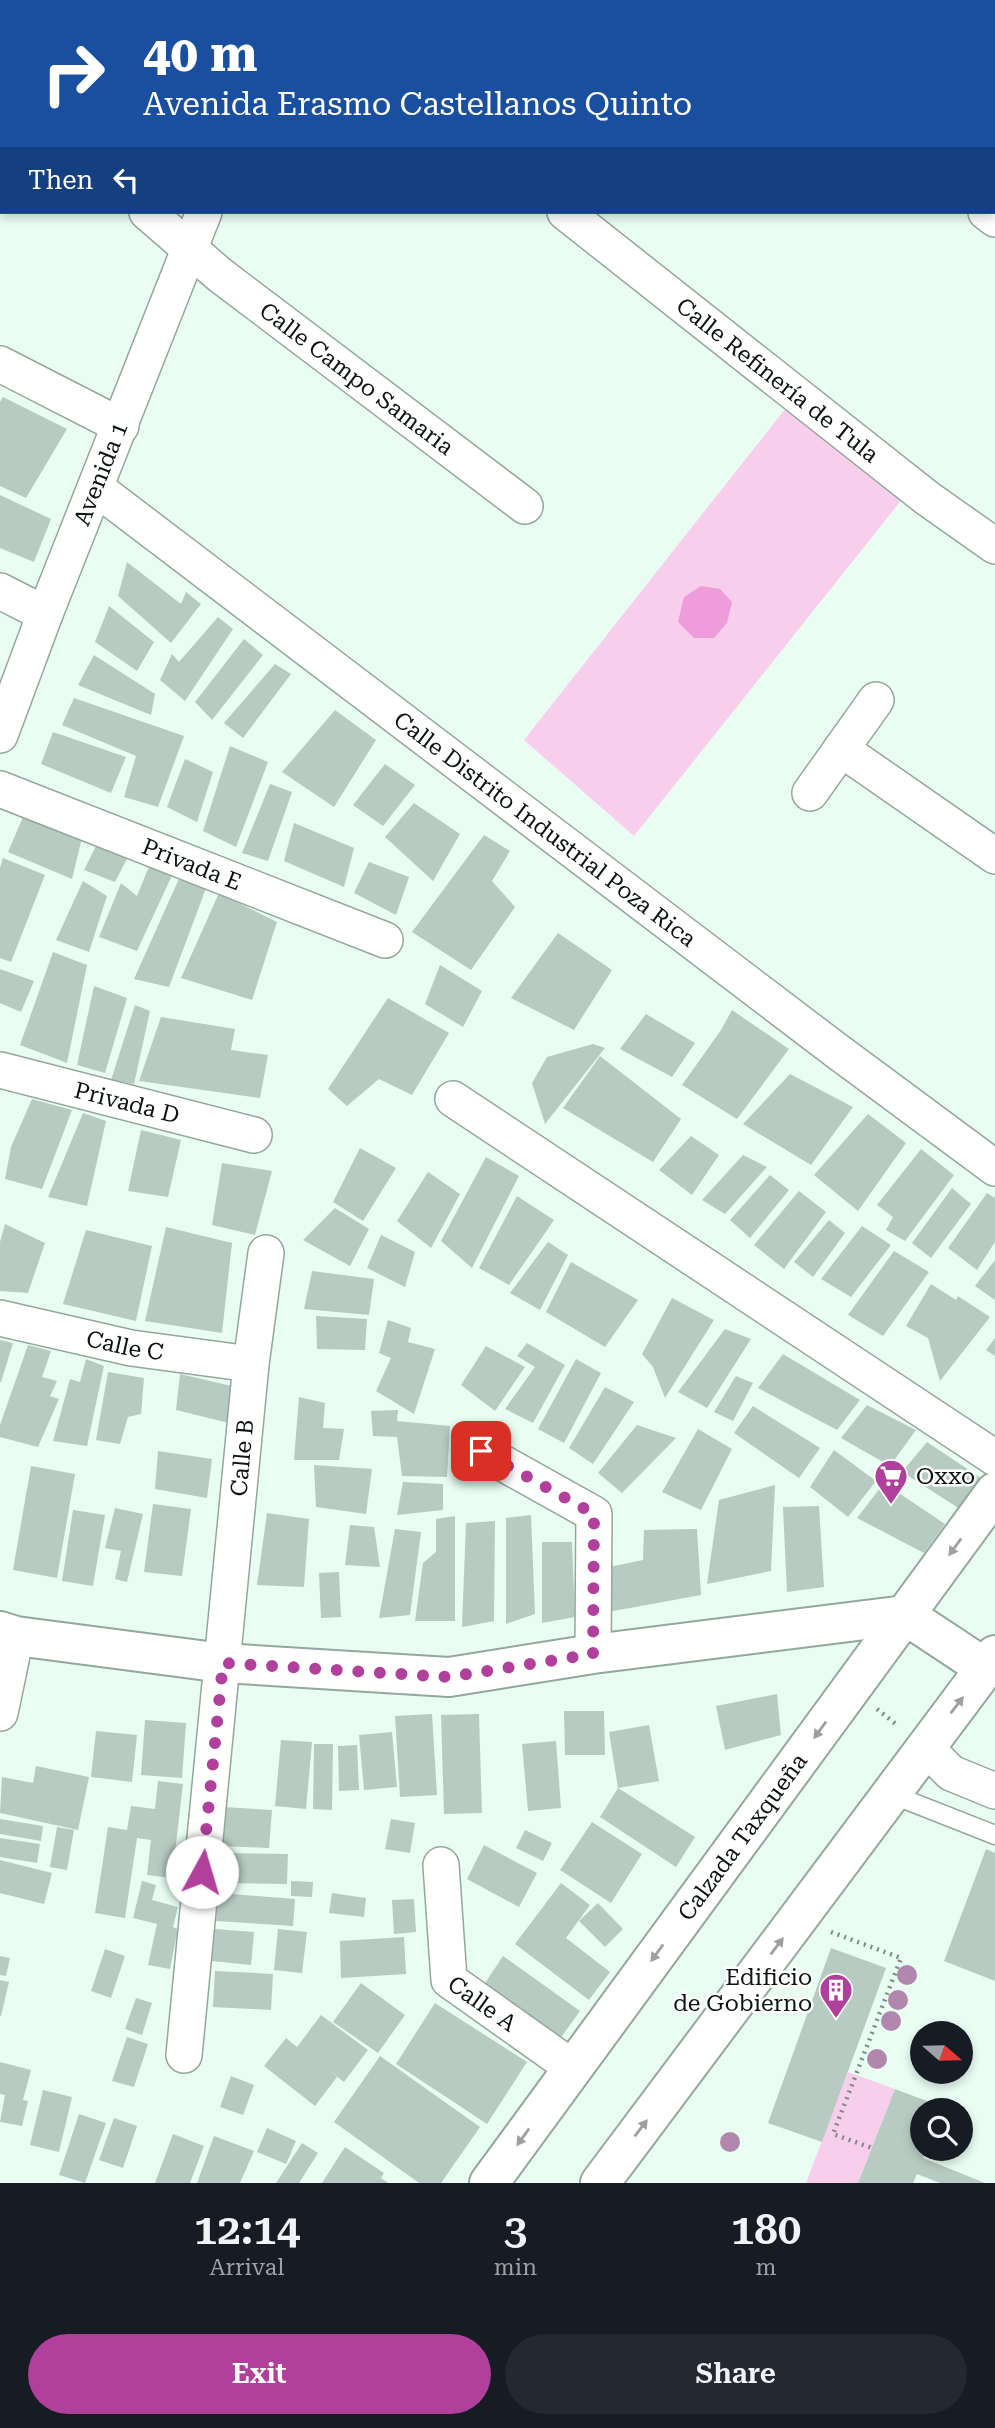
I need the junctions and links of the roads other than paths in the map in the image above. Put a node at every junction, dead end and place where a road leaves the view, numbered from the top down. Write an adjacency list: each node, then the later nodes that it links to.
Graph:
1 (149, 214): 4 (street, Calle Campo Samaria)
2 (203, 214): 4 (street, Avenida 1)
3 (568, 214): 9 (street, Calle Refinería de Tula)
4 (190, 249): 6 (street, Avenida 1); 8 (street, Calle Campo Samaria)
5 (0, 364): 6 (street)
6 (121, 426): 7 (street, Avenida 1)
7 (96, 488): 11 (street, Avenida 1); 22 (street, Calle Distrito Industrial Poza Rica)
8 (525, 506)
9 (995, 546)
10 (0, 591): 11 (street)
11 (45, 614): 13 (street, Avenida 1)
12 (876, 700): 14 (street)
13 (0, 736)
14 (841, 749): 16 (street); 17 (street)
15 (0, 789): 18 (street, Privada E)
16 (810, 793)
17 (995, 856)
18 (385, 940)
19 (0, 1070): 21 (street, Privada D)
20 (453, 1099): 27 (street)
21 (254, 1135)
22 (995, 1168)
23 (266, 1253): 25 (street, Calle B)
24 (0, 1318): 25 (street, Calle C)
25 (251, 1364): 33 (street, Calle B)
26 (481, 1451): 31 (street)
27 (995, 1458)
28 (995, 1492): 29 (main road, Calzada Taxqueña, one-way to 29)
29 (905, 1615): 31 (main road); 32 (main road); 41 (main road, Calzada Taxqueña, one-way to 41)
30 (8, 1634): 33 (main road); 34 (street)
31 (593, 1654): 33 (main road)
32 (990, 1662): 35 (main road, one-way to 32)
33 (223, 1663): 40 (street, Calle B)
34 (0, 1713)
35 (926, 1748): 36 (street); 37 (main road)
36 (995, 1791)
37 (891, 1794): 38 (lane); 43 (main road, one-way to 37)
38 (995, 1835)
39 (442, 1865): 41 (street, Calle A)
40 (184, 2055)
41 (573, 2068): 42 (main road, Calzada Taxqueña, one-way to 42)
42 (489, 2183)
43 (600, 2183)

